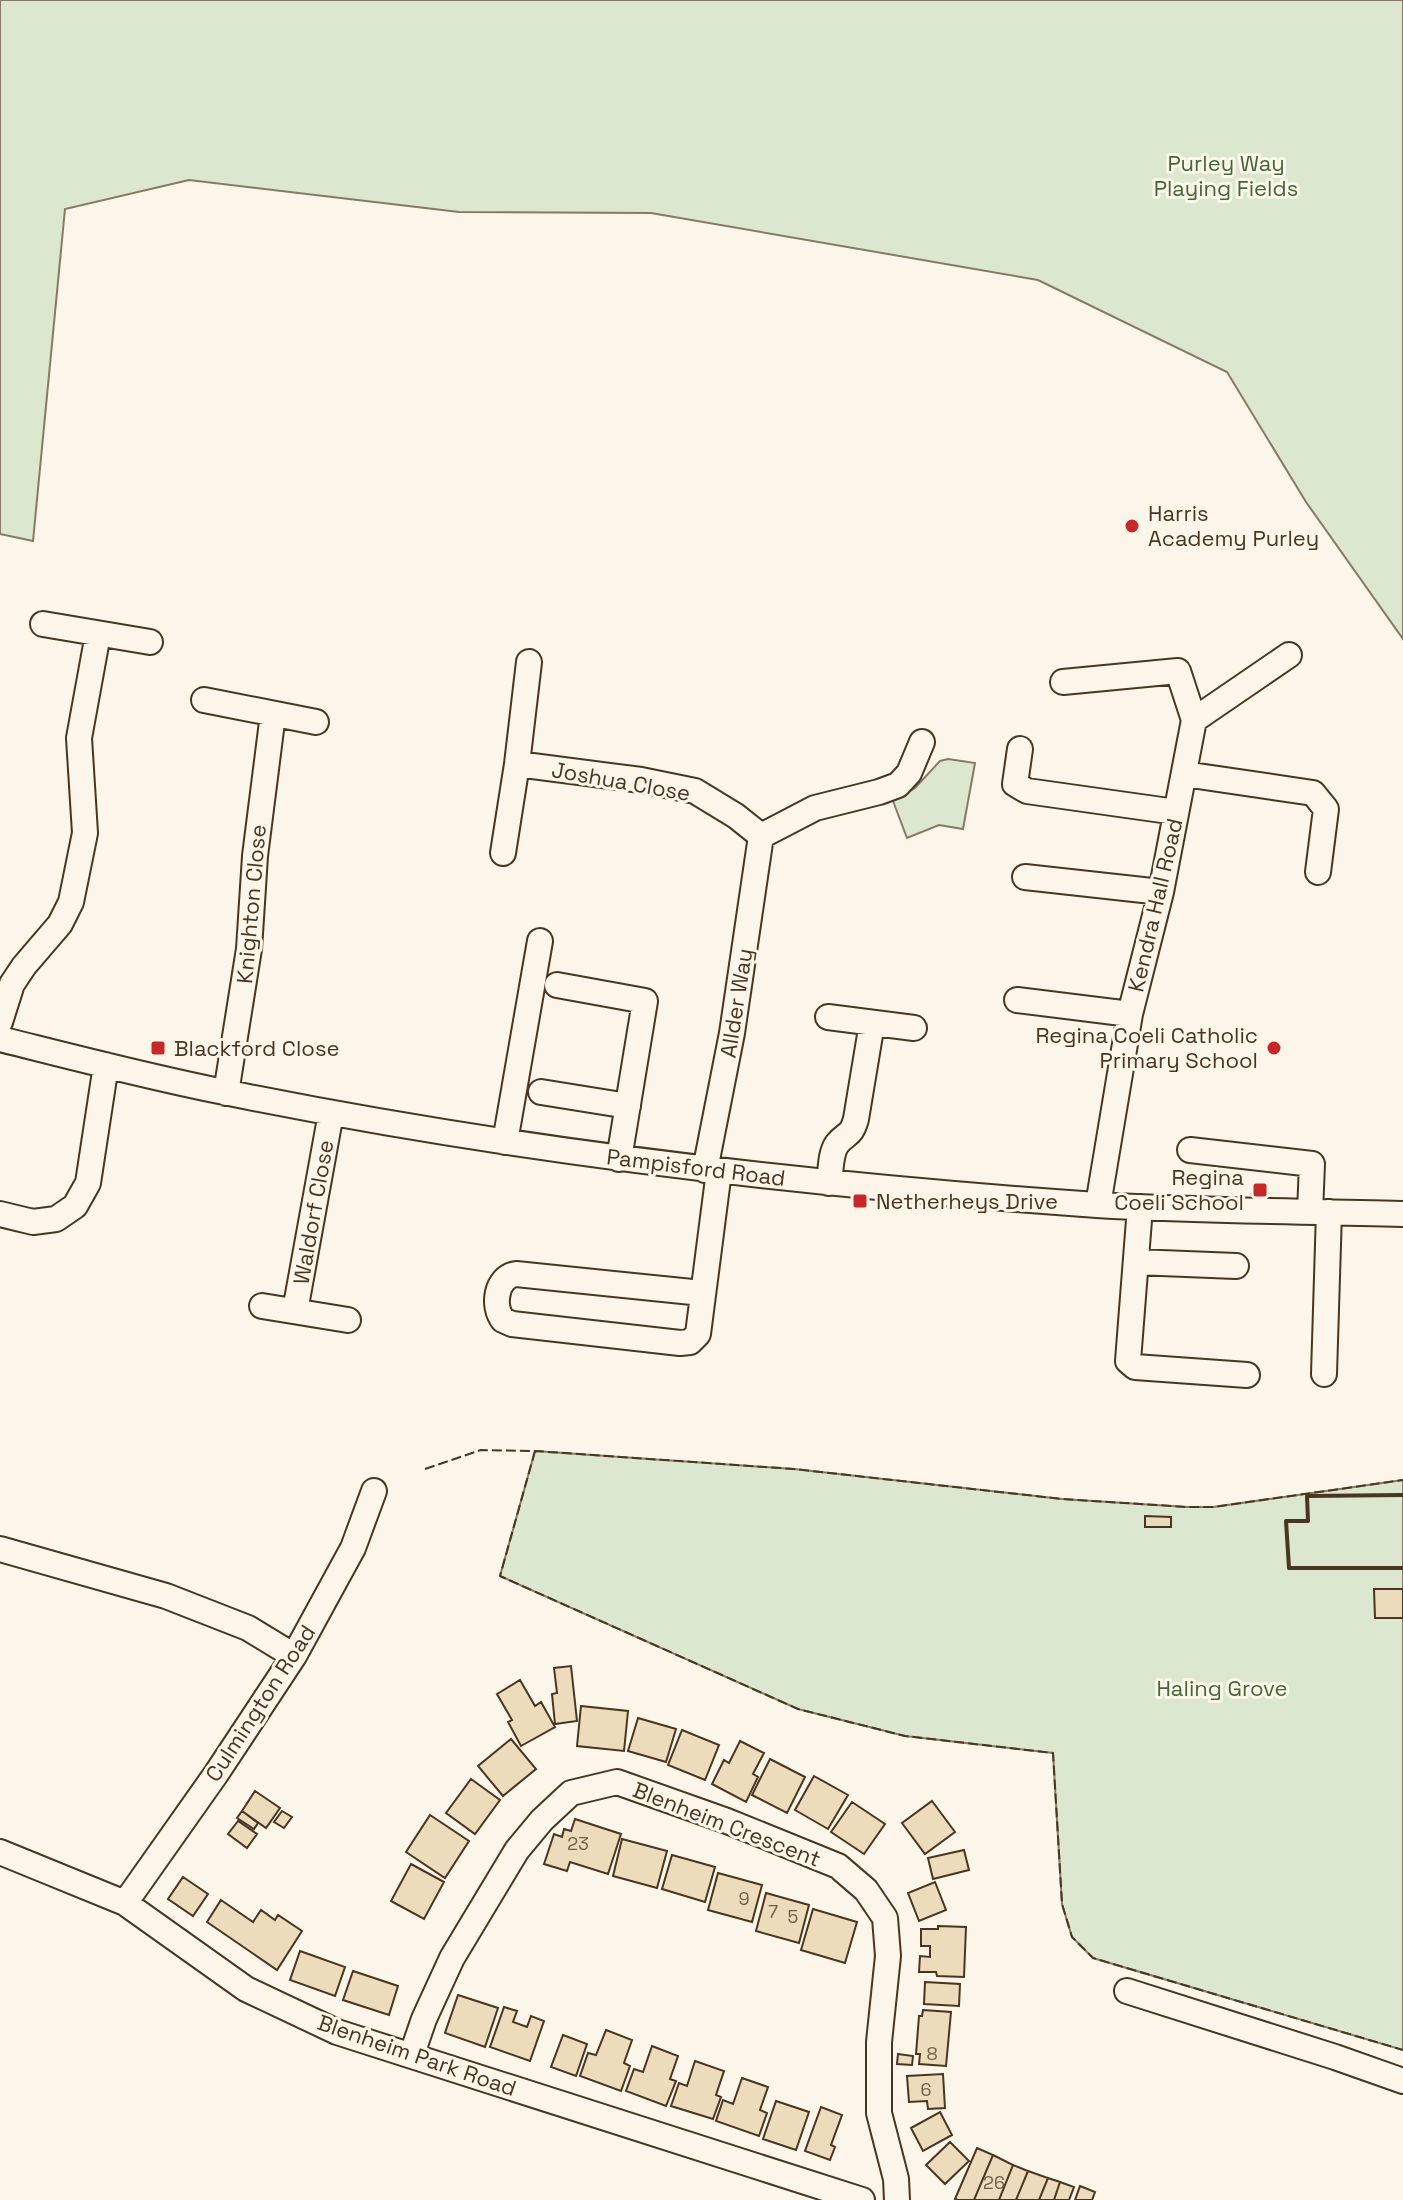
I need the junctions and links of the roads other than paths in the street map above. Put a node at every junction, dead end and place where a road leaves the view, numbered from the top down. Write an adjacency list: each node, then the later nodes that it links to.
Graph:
1 (43, 624): 2 (street)
2 (98, 634): 3 (street); 26 (street)
3 (150, 642)
4 (1289, 655): 9 (street)
5 (529, 662): 13 (street)
6 (1063, 682): 9 (street)
7 (204, 700): 8 (street)
8 (273, 714): 10 (street); 32 (street, Knighton Close)
9 (1194, 720): 14 (street, Kendra Hall Road)
10 (316, 722)
11 (922, 742): 16 (street)
12 (1020, 749): 15 (street)
13 (517, 764): 16 (street, Joshua Close); 17 (street)
14 (1184, 774): 15 (street, Kendra Hall Road); 18 (street)
15 (1176, 812): 20 (street, Kendra Hall Road)
16 (761, 836): 38 (street, Allder Way)
17 (503, 853)
18 (1318, 872)
19 (1025, 877): 20 (street)
20 (1161, 892): 24 (street, Kendra Hall Road)
21 (540, 941): 35 (street)
22 (557, 985): 33 (street)
23 (1017, 1000): 24 (street)
24 (1130, 1014): 40 (street, Kendra Hall Road)
25 (828, 1017): 27 (street)
26 (0, 1022)
27 (872, 1023): 28 (street); 39 (street)
28 (914, 1028)
29 (0, 1039): 30 (street, Pampisford Road)
30 (106, 1065): 32 (street, Pampisford Road); 43 (street)
31 (541, 1092): 33 (street)
32 (226, 1093): 34 (street, Pampisford Road)
33 (628, 1106): 37 (street)
34 (331, 1113): 35 (street, Pampisford Road); 49 (street, Waldorf Close)
35 (505, 1142): 37 (street, Pampisford Road)
36 (1190, 1150): 42 (street)
37 (619, 1159): 38 (street, Pampisford Road)
38 (712, 1170): 39 (street, Pampisford Road); 47 (street)
39 (829, 1183): 40 (street, Pampisford Road)
40 (1098, 1205): 41 (street, Pampisford Road)
41 (1140, 1207): 42 (street, Pampisford Road); 45 (street)
42 (1320, 1212): 44 (street, Pampisford Road); 51 (street)
43 (0, 1214)
44 (1403, 1214)
45 (1136, 1262): 46 (street); 52 (street)
46 (1236, 1266)
47 (702, 1293): 47 (street)
48 (262, 1306): 49 (street, Waldorf Close)
49 (295, 1311): 50 (street, Waldorf Close)
50 (348, 1320)
51 (1324, 1374)
52 (1247, 1375)
53 (374, 1491): 55 (street, Culmington Road)
54 (0, 1549): 55 (street)
55 (294, 1656): 57 (street, Culmington Road)
56 (0, 1852): 57 (street, Blenheim Park Road)
57 (125, 1903): 59 (street, Blenheim Park Road)
58 (1127, 1991): 60 (street)
59 (412, 2054): 61 (street, Blenheim Park Road); 62 (street, Blenheim Crescent)
60 (1403, 2081)
61 (862, 2200)
62 (897, 2200)

